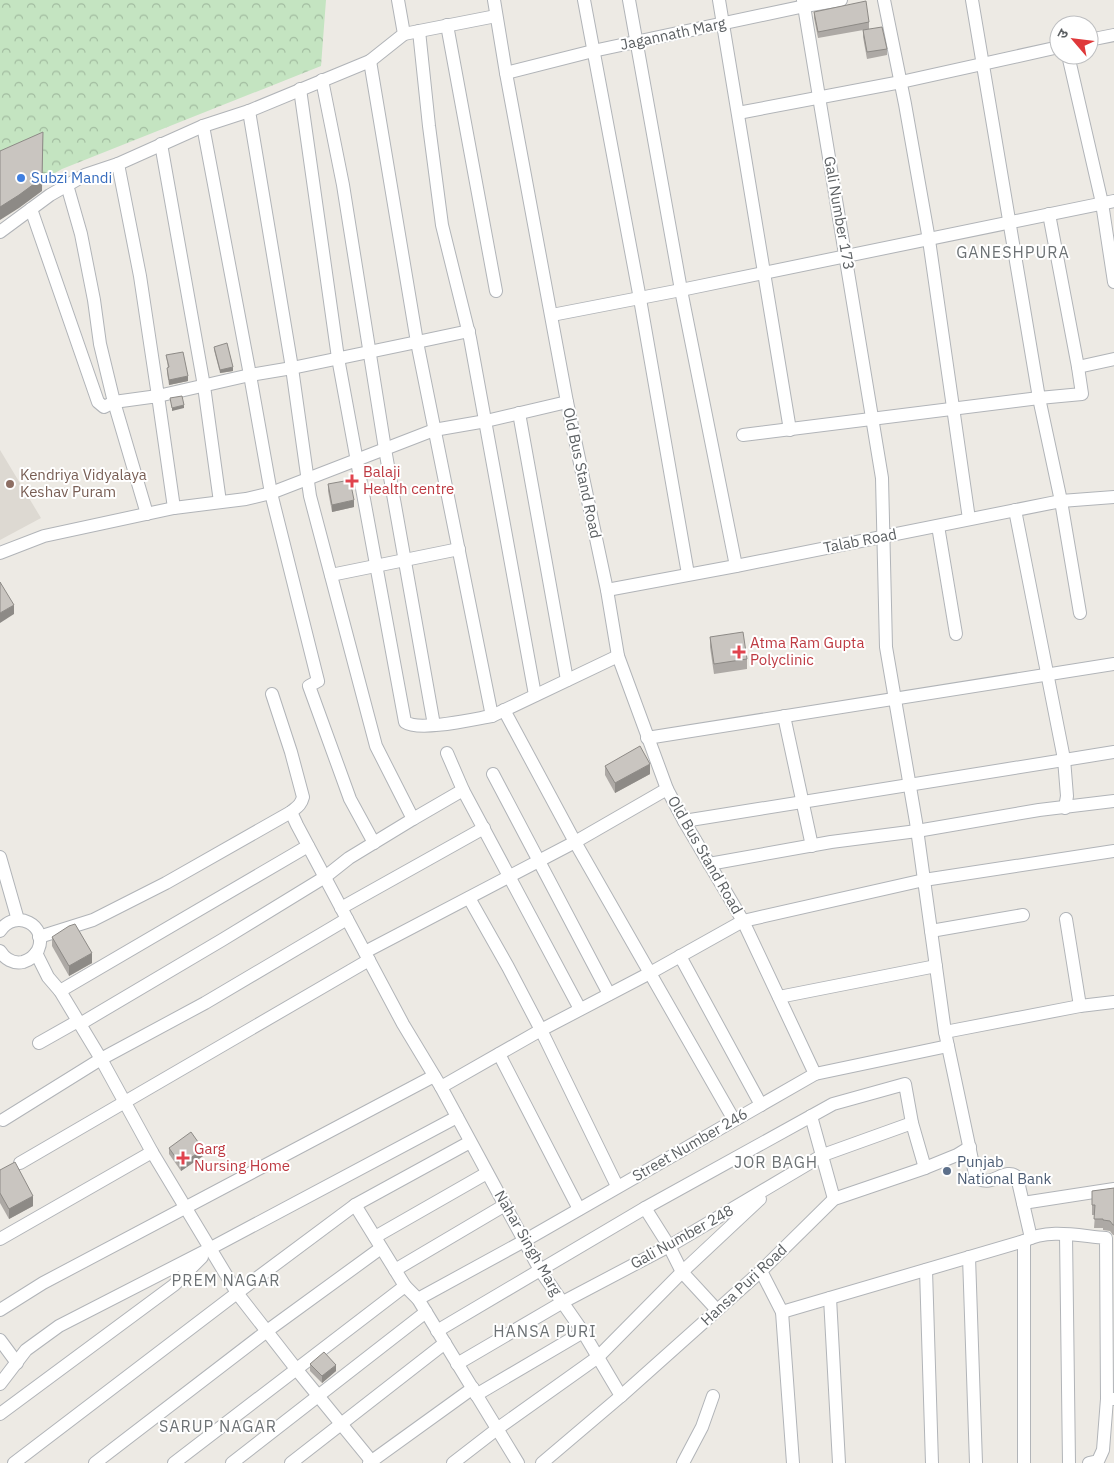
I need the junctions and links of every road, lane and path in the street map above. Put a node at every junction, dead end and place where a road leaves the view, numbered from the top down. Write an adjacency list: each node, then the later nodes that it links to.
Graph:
1 (398, 0): 14 (street)
2 (494, 0): 10 (street, Old Bus Stand Road)
3 (584, 0): 19 (street)
4 (629, 0): 17 (street)
5 (720, 0): 11 (street)
6 (841, 0): 9 (street, Jagannath Marg)
7 (884, 0): 25 (street)
8 (972, 0): 21 (street)
9 (804, 3): 11 (street, Jagannath Marg); 27 (street, Gali Number 173)
10 (496, 16): 12 (street); 23 (street, Old Bus Stand Road)
11 (724, 23): 17 (street, Jagannath Marg); 29 (street)
12 (447, 26): 13 (street); 44 (street)
13 (419, 31): 14 (street); 47 (street)
14 (404, 34): 20 (street)
15 (1114, 35): 16 (street)
16 (1099, 38)
17 (638, 41): 19 (street, Jagannath Marg); 43 (street)
18 (1049, 49): 21 (street)
19 (593, 51): 23 (street, Jagannath Marg); 45 (street)
20 (370, 61): 24 (street); 48 (street)
21 (983, 64): 25 (street); 37 (street)
22 (1071, 65): 34 (street)
23 (506, 73): 46 (street, Old Bus Stand Road)
24 (322, 80): 26 (street); 49 (street)
25 (901, 82): 27 (street); 39 (street)
26 (300, 89): 28 (street); 50 (street)
27 (819, 98): 29 (street); 40 (street, Gali Number 173)
28 (249, 111): 30 (street); 53 (street)
29 (738, 113): 41 (street)
30 (203, 126): 31 (street); 54 (street)
31 (161, 144): 32 (street); 55 (street)
32 (118, 164): 33 (street); 56 (street)
33 (67, 185): 35 (street); 58 (street)
34 (1108, 202): 36 (street); 42 (street)
35 (31, 208): 38 (street); 58 (street)
36 (1048, 214): 37 (street); 52 (street)
37 (1010, 222): 39 (street); 57 (street)
38 (0, 232)
39 (929, 240): 40 (street); 60 (street)
40 (846, 257): 41 (street); 62 (street, Gali Number 173)
41 (764, 274): 43 (street); 65 (street)
42 (1114, 282)
43 (681, 290): 45 (street); 84 (street)
44 (496, 291)
45 (640, 299): 46 (street); 85 (street)
46 (552, 315): 59 (street, Old Bus Stand Road)
47 (469, 331): 48 (street); 63 (street)
48 (417, 342): 49 (street); 64 (street)
49 (371, 352): 50 (street); 67 (street)
50 (338, 358): 53 (street); 68 (street)
51 (1114, 359): 52 (street)
52 (1078, 367): 57 (street)
53 (292, 368): 54 (street); 69 (street)
54 (250, 375): 55 (street); 70 (street)
55 (204, 386): 56 (street); 73 (street)
56 (158, 396): 58 (street); 74 (street)
57 (1039, 398): 60 (street); 72 (street)
58 (114, 402): 76 (street)
59 (567, 402): 61 (street); 87 (street, Old Bus Stand Road)
60 (953, 409): 62 (street); 77 (street)
61 (519, 413): 63 (street); 93 (street)
62 (873, 419): 65 (street); 79 (street, Gali Number 173)
63 (486, 421): 64 (street); 95 (street)
64 (434, 430): 67 (street); 80 (street)
65 (790, 430): 66 (street)
66 (743, 435)
67 (385, 449): 68 (street); 82 (street)
68 (357, 460): 69 (street); 83 (street)
69 (308, 479): 70 (street); 86 (street)
70 (271, 493): 73 (street); 117 (street)
71 (1114, 497): 72 (street, Talab Road)
72 (1061, 501): 75 (street, Talab Road); 88 (street)
73 (220, 502): 74 (street)
74 (174, 508): 76 (street)
75 (1015, 510): 77 (street, Talab Road); 92 (street)
76 (147, 514): 81 (street)
77 (969, 520): 78 (street, Talab Road)
78 (938, 526): 79 (street, Talab Road); 89 (street)
79 (883, 537): 84 (street, Talab Road); 96 (street, Gali Number 173)
80 (459, 549): 82 (street); 97 (street)
81 (0, 553)
82 (406, 560): 83 (street); 99 (street)
83 (377, 566): 86 (street); 99 (street)
84 (736, 566): 85 (street, Talab Road)
85 (688, 574): 87 (street, Talab Road)
86 (331, 575): 112 (street)
87 (606, 590): 90 (street, Old Bus Stand Road)
88 (1080, 613)
89 (956, 634)
90 (618, 656): 93 (street); 100 (street, Old Bus Stand Road)
91 (1114, 664): 92 (street)
92 (1047, 674): 96 (street); 103 (street)
93 (567, 680): 95 (street)
94 (272, 694): 111 (street)
95 (536, 695): 97 (street)
96 (894, 698): 98 (street); 105 (street, Gali Number 173)
97 (498, 713): 99 (street); 116 (street)
98 (784, 716): 100 (street); 108 (street)
99 (434, 725)
100 (648, 738): 106 (street, Old Bus Stand Road)
101 (1114, 752): 103 (street)
102 (446, 753): 107 (street)
103 (1064, 759): 105 (street); 110 (street)
104 (492, 774): 122 (street)
105 (909, 784): 108 (street); 115 (street, Gali Number 173)
106 (668, 789): 113 (street, Old Bus Stand Road); 116 (street)
107 (463, 790): 112 (street); 114 (street)
108 (803, 801): 113 (street); 119 (street)
109 (1114, 801): 110 (street)
110 (1065, 808): 115 (street)
111 (291, 812): 118 (street, Nahar Singh Marg); 135 (street)
112 (413, 819): 117 (street)
113 (684, 821): 123 (street, Old Bus Stand Road)
114 (484, 828): 124 (street); 128 (street)
115 (917, 831): 119 (street); 126 (street, Gali Number 173)
116 (575, 842): 122 (street); 141 (street)
117 (374, 843): 125 (street)
118 (308, 846): 125 (street, Nahar Singh Marg); 142 (street)
119 (812, 846): 123 (street)
120 (1114, 851): 126 (street)
121 (0, 857): 131 (street)
122 (539, 861): 124 (street); 143 (street)
123 (709, 864): 132 (street, Old Bus Stand Road)
124 (510, 876): 127 (street); 147 (street)
125 (325, 877): 128 (street, Nahar Singh Marg); 148 (street)
126 (924, 880): 132 (street); 134 (street, Gali Number 173)
127 (469, 898): 138 (street); 149 (street)
128 (344, 914): 138 (street, Nahar Singh Marg); 154 (street)
129 (1023, 914): 134 (street)
130 (1066, 919): 146 (street)
131 (18, 920): 133 (street); 135 (street)
132 (743, 921): 139 (street); 144 (street)
133 (0, 930)
134 (931, 932): 140 (street, Gali Number 173)
135 (39, 937): 137 (street)
136 (0, 951): 137 (street)
137 (36, 954): 142 (street)
138 (367, 956): 156 (street, Nahar Singh Marg); 157 (street)
139 (680, 956): 141 (street); 158 (street)
140 (936, 966): 144 (street); 150 (street, Gali Number 173)
141 (650, 972): 143 (street); 162 (street)
142 (60, 991): 148 (street)
143 (609, 994): 147 (street)
144 (779, 997): 155 (street)
145 (1114, 1002): 146 (street)
146 (1080, 1006): 150 (street)
147 (580, 1009): 149 (street)
148 (79, 1023): 151 (street); 154 (street)
149 (540, 1030): 153 (street); 172 (street)
150 (945, 1032): 152 (street, Gali Number 173)
151 (38, 1044)
152 (948, 1046): 155 (street, Street Number 246); 165 (street, Gali Number 173)
153 (499, 1054): 156 (street); 180 (street)
154 (101, 1059): 157 (street); 161 (street)
155 (815, 1074): 158 (street, Street Number 246)
156 (437, 1082): 160 (street, Nahar Singh Marg); 178 (street)
157 (125, 1102): 166 (street); 168 (street)
158 (761, 1105): 162 (street, Street Number 246)
159 (811, 1116): 163 (street); 167 (street); 179 (street)
160 (457, 1117): 164 (street, Nahar Singh Marg); 188 (street)
161 (3, 1120)
162 (734, 1120): 172 (street, Street Number 246)
163 (912, 1123): 167 (street, Gali Number 248); 169 (street)
164 (470, 1142): 170 (street, Nahar Singh Marg); 176 (street)
165 (970, 1147): 169 (street, Hansa Puri Road); 175 (street, Gali Number 173)
166 (152, 1152): 178 (street); 183 (street)
167 (823, 1155): 171 (street, Gali Number 248); 174 (street)
168 (20, 1163)
169 (925, 1168): 174 (street, Hansa Puri Road)
170 (487, 1174): 177 (street, Nahar Singh Marg); 186 (street)
171 (776, 1183): 187 (street, Gali Number 248); 194 (street)
172 (617, 1186): 180 (street, Street Number 246)
173 (1114, 1189): 175 (street)
174 (834, 1199): 193 (street, Hansa Puri Road)
175 (1023, 1203): 184 (street)
176 (356, 1206): 186 (street); 196 (street)
177 (505, 1206): 185 (street, Nahar Singh Marg); 190 (street)
178 (186, 1208): 188 (street); 200 (street)
179 (645, 1208): 187 (street); 191 (street)
180 (579, 1209): 185 (street, Street Number 246)
181 (1066, 1235): 182 (street); 184 (street); 237 (street)
182 (1110, 1238): 218 (street)
183 (0, 1239)
184 (1027, 1240): 189 (street); 236 (street)
185 (524, 1241): 191 (street, Nahar Singh Marg); 198 (street, Street Number 246)
186 (378, 1243): 190 (street); 204 (street)
187 (669, 1246): 194 (street); 199 (street, Gali Number 248)
188 (211, 1248): 196 (street); 210 (street); 219 (street)
189 (969, 1258): 192 (street); 235 (street)
190 (395, 1270): 195 (street)
191 (540, 1270): 199 (street, Nahar Singh Marg); 205 (street)
192 (926, 1270): 197 (street); 234 (street)
193 (761, 1271): 201 (street, Hansa Puri Road); 203 (street)
194 (682, 1272): 201 (street); 209 (street)
195 (405, 1286): 198 (street); 212 (street)
196 (237, 1293): 204 (street); 223 (street)
197 (830, 1298): 203 (street); 233 (street)
198 (418, 1299): 202 (street)
199 (563, 1302): 206 (street, Nahar Singh Marg); 211 (street, Gali Number 248)
200 (0, 1310)
201 (717, 1310): 216 (street, Hansa Puri Road)
202 (426, 1312): 205 (street); 215 (street)
203 (782, 1312): 232 (street)
204 (267, 1331): 212 (street); 224 (street)
205 (437, 1331): 208 (street)
206 (583, 1332): 209 (street, Nahar Singh Marg); 214 (street)
207 (0, 1340): 210 (street)
208 (445, 1343): 211 (street); 220 (street)
209 (598, 1357): 216 (street, Nahar Singh Marg); 221 (street)
210 (17, 1364): 213 (street)
211 (457, 1364): 214 (street)
212 (297, 1370): 215 (street); 225 (street)
213 (0, 1384)
214 (474, 1391): 221 (street); 222 (street)
215 (318, 1396): 220 (street); 226 (street)
216 (621, 1396): 230 (street, Hansa Puri Road)
217 (713, 1396): 231 (street)
218 (1110, 1399): 238 (street)
219 (0, 1414)
220 (341, 1424): 222 (street); 227 (street)
221 (497, 1429): 228 (street); 229 (street)
222 (371, 1462)
223 (14, 1463)
224 (95, 1463)
225 (174, 1463)
226 (232, 1463)
227 (291, 1463)
228 (453, 1463)
229 (518, 1463)
230 (542, 1463)
231 (683, 1463)
232 (793, 1463)
233 (839, 1463)
234 (932, 1463)
235 (976, 1463)
236 (1024, 1463)
237 (1068, 1463)
238 (1089, 1463)

